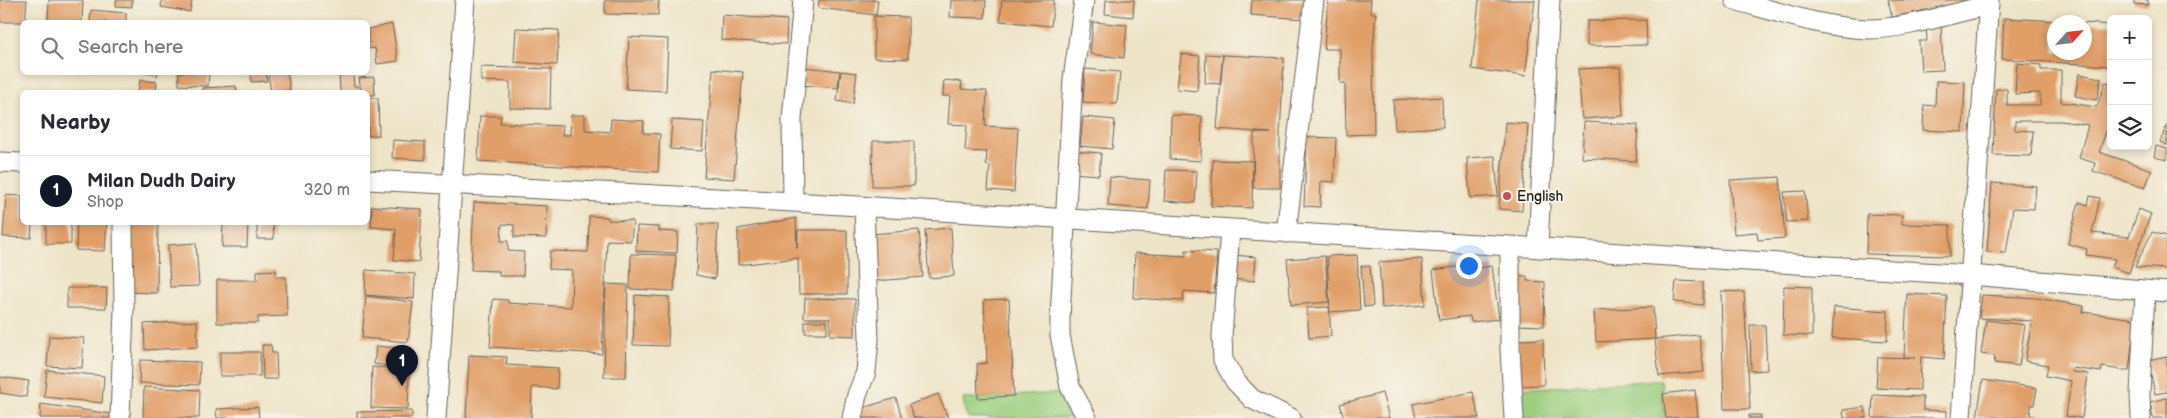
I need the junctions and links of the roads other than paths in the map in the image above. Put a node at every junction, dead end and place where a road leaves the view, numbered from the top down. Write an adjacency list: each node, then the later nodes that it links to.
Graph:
1 (465, 0): 11 (street)
2 (803, 0): 12 (street)
3 (1084, 0): 14 (street)
4 (1314, 0): 17 (street)
5 (1550, 0): 19 (street)
6 (1735, 0): 7 (street)
7 (1989, 2): 20 (street)
8 (0, 162): 9 (street)
9 (20, 163)
10 (370, 180): 11 (street)
11 (452, 184): 12 (street); 24 (street)
12 (793, 202): 13 (street)
13 (864, 207): 14 (street); 25 (street)
14 (1066, 220): 16 (street); 26 (street)
15 (123, 225): 23 (street)
16 (1230, 230): 17 (street); 27 (street)
17 (1286, 233): 18 (street)
18 (1510, 246): 19 (street); 28 (street)
19 (1538, 248): 20 (street)
20 (1971, 275): 21 (street); 29 (street)
21 (2145, 291): 22 (street); 30 (street)
22 (2167, 292)
23 (120, 418)
24 (436, 418)
25 (852, 418)
26 (1087, 418)
27 (1291, 418)
28 (1514, 418)
29 (1961, 418)
30 (2141, 418)

